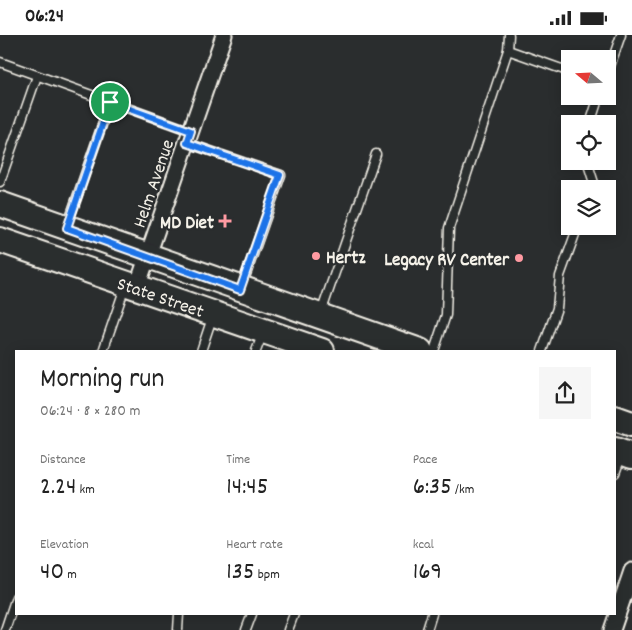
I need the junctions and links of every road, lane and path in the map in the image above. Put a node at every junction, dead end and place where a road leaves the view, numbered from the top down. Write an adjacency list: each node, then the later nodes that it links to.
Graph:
1 (224, 35): 10 (street, Helm Avenue)
2 (508, 35): 4 (lane)
3 (621, 35): 5 (lane)
4 (508, 50): 7 (lane); 27 (lane)
5 (616, 50)
6 (0, 62): 8 (lane)
7 (561, 69)
8 (37, 76): 9 (lane); 12 (lane)
9 (110, 102): 10 (lane); 14 (lane)
10 (189, 137): 17 (street, Helm Avenue); 19 (lane)
11 (376, 154): 21 (lane)
12 (0, 182)
13 (0, 204): 14 (main road, State Street)
14 (67, 228): 17 (main road, State Street)
15 (575, 235): 28 (lane)
16 (0, 240): 18 (main road, State Street)
17 (148, 256): 18 (street, Helm Avenue); 19 (main road, State Street)
18 (132, 285): 20 (main road, State Street); 23 (lane)
19 (240, 290): 21 (main road, State Street)
20 (214, 314): 22 (main road, State Street); 24 (lane)
21 (320, 317): 26 (main road, State Street)
22 (260, 341): 25 (main road, State Street)
23 (103, 350)
24 (201, 350)
25 (316, 350)
26 (417, 350)
27 (434, 350)
28 (542, 350)
29 (616, 418): 30 (main road)
30 (632, 424)
31 (632, 571): 33 (street)
32 (15, 600): 39 (lane)
33 (618, 604)
34 (179, 615): 40 (lane)
35 (252, 615): 41 (lane)
36 (294, 615): 42 (lane)
37 (432, 615): 43 (lane)
38 (615, 615): 44 (street)
39 (5, 630)
40 (178, 630)
41 (246, 630)
42 (288, 630)
43 (427, 630)
44 (612, 630)

